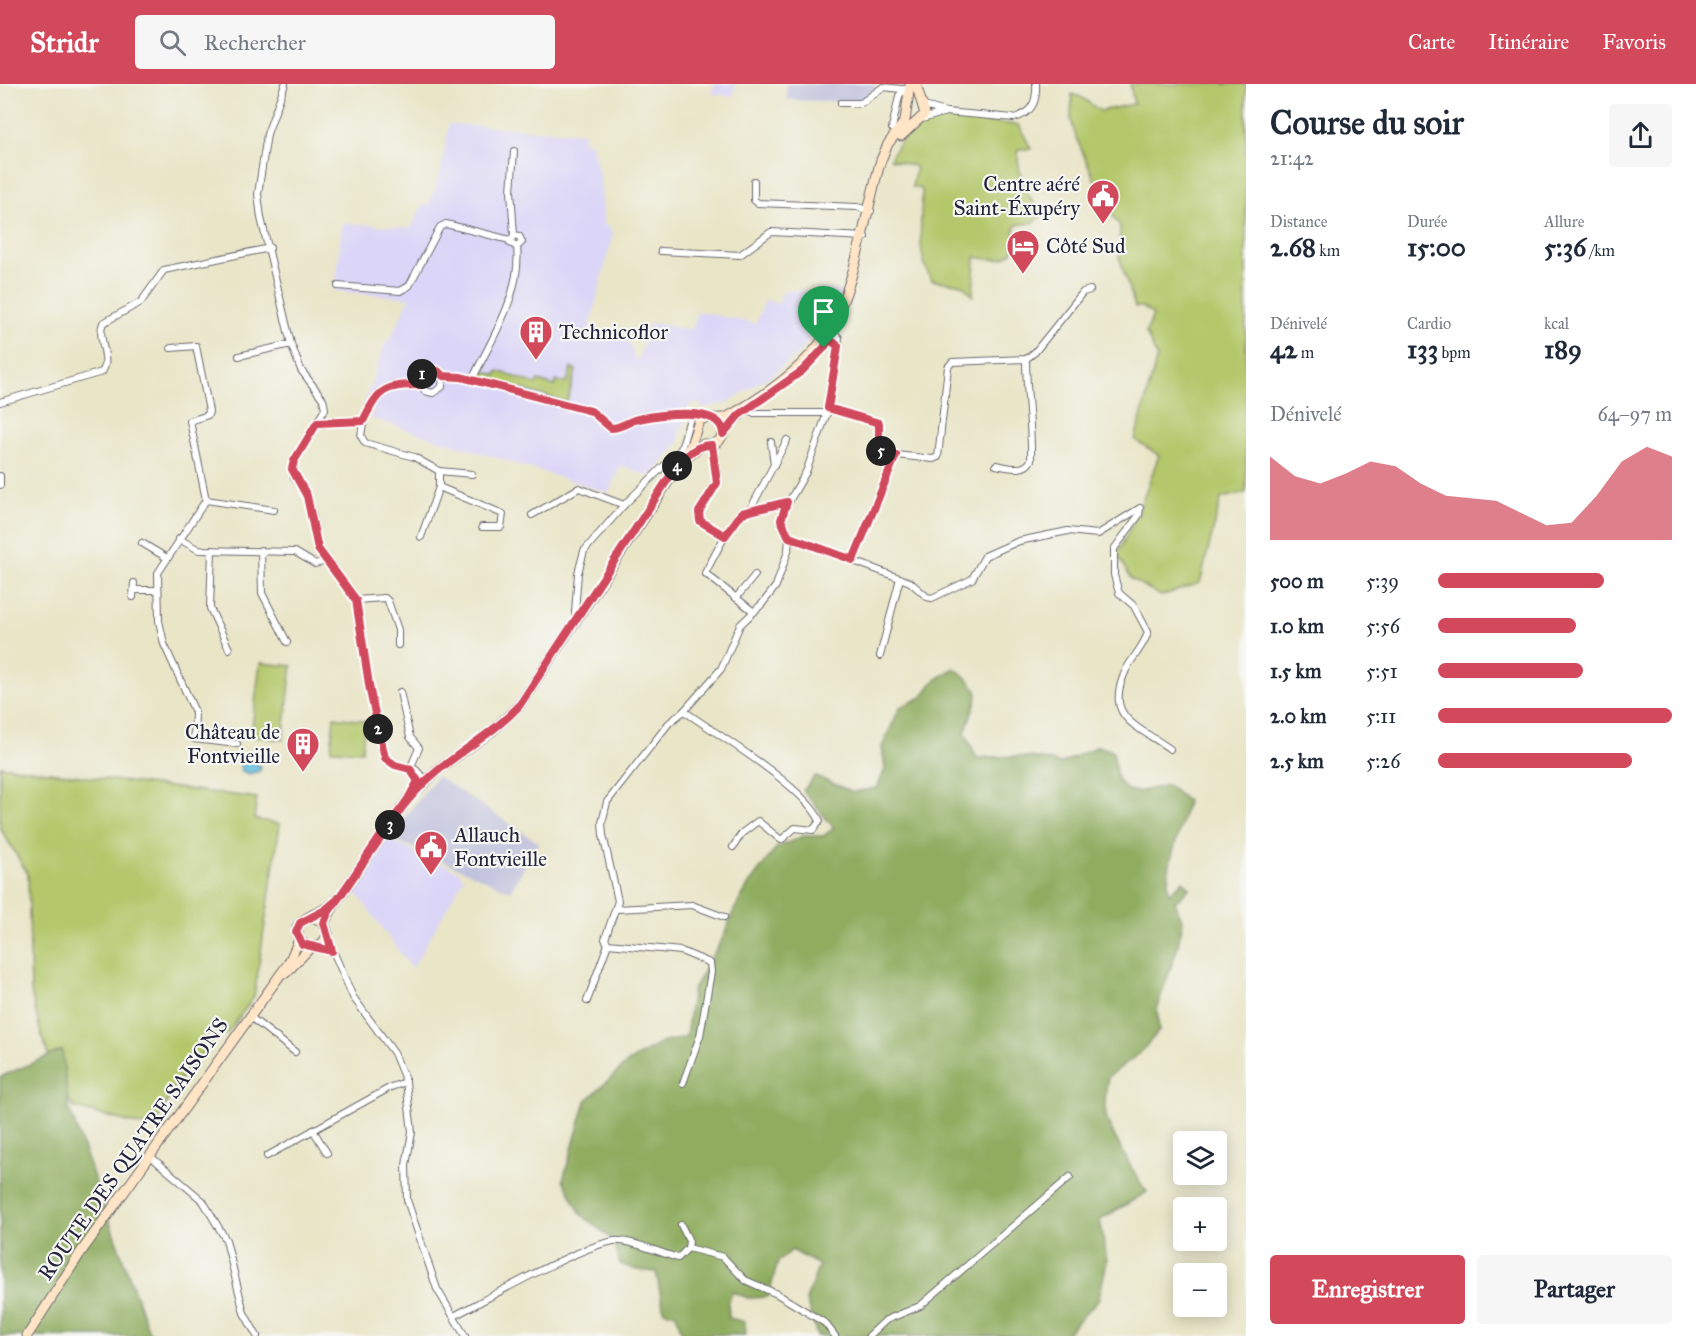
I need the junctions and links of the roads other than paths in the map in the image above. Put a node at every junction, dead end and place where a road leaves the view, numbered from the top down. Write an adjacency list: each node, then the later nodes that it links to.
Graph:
1 (285, 84): 15 (street)
2 (1036, 84): 6 (street)
3 (910, 87): 4 (street); 5 (main road); 7 (main road); 8 (street)
4 (841, 103)
5 (923, 105): 6 (street); 7 (main road); 7 (main road)
6 (946, 112): 7 (street)
7 (913, 116): 11 (main road)
8 (892, 128)
9 (514, 151): 13 (street)
10 (754, 181): 11 (street)
11 (869, 210): 12 (main road)
12 (863, 237): 16 (street); 19 (main road)
13 (512, 238): 14 (street); 14 (street); 17 (street)
14 (517, 247): 25 (street)
15 (270, 248): 20 (street); 27 (street)
16 (661, 251)
17 (338, 286)
18 (1090, 290): 23 (street)
19 (832, 333): 28 (main road); 29 (street); 31 (main road)
20 (291, 344): 22 (street); 33 (street)
21 (171, 348): 48 (street)
22 (239, 356)
23 (1026, 359): 39 (street); 41 (street)
24 (443, 376): 25 (street); 26 (street); 26 (street)
25 (472, 380): 30 (street)
26 (421, 385): 32 (street)
27 (0, 402)
28 (748, 408): 29 (street); 35 (main road, ROUTE DES QUATRE SAISONS)
29 (827, 411): 39 (street); 49 (street)
30 (691, 415): 31 (street); 34 (street); 50 (street)
31 (712, 418): 34 (main road); 35 (main road)
32 (363, 421): 33 (street); 43 (street)
33 (317, 423): 64 (street)
34 (696, 429): 38 (main road); 40 (main road, ROUTE DES QUATRE SAISONS)
35 (723, 434): 38 (main road, ROUTE DES QUATRE SAISONS)
36 (787, 441): 42 (street)
37 (771, 442): 42 (street)
38 (708, 445): 40 (main road, ROUTE DES QUATRE SAISONS); 55 (street)
39 (896, 455): 63 (street)
40 (682, 460): 72 (main road, ROUTE DES QUATRE SAISONS)
41 (996, 465)
42 (774, 466): 52 (street)
43 (440, 471): 44 (street); 47 (street)
44 (472, 474)
45 (0, 476): 46 (street)
46 (0, 485)
47 (439, 487): 54 (street); 56 (street)
48 (206, 500): 51 (street); 58 (street)
49 (787, 502): 52 (street); 57 (street)
50 (624, 505): 53 (street); 72 (street)
51 (274, 510)
52 (750, 510): 55 (street)
53 (532, 515)
54 (482, 527)
55 (725, 536): 69 (street)
56 (421, 537)
57 (789, 537): 63 (street); 71 (street)
58 (179, 538): 60 (street); 62 (street)
59 (142, 543): 62 (street)
60 (212, 550): 61 (street); 75 (street)
61 (261, 550): 64 (street); 73 (street)
62 (167, 558): 68 (street)
63 (853, 560): 66 (street)
64 (326, 561): 70 (street)
65 (755, 575): 69 (street)
66 (900, 578): 76 (street); 80 (street)
67 (134, 583): 68 (street)
68 (158, 590): 79 (street)
69 (736, 598): 71 (street)
70 (356, 600): 74 (street); 81 (street)
71 (754, 612): 78 (street)
72 (577, 620): 82 (main road, ROUTE DES QUATRE SAISONS)
73 (286, 642)
74 (398, 645)
75 (228, 649)
76 (880, 656)
77 (400, 692): 81 (street)
78 (684, 711): 83 (street); 85 (street)
79 (237, 744)
80 (1170, 749)
81 (410, 769): 82 (street)
82 (423, 780): 84 (main road, ROUTE DES QUATRE SAISONS)
83 (733, 847)
84 (338, 899): 86 (main road, ROUTE DES QUATRE SAISONS); 88 (main road, ROUTE DES QUATRE SAISONS)
85 (617, 909): 87 (street); 91 (street)
86 (313, 917): 88 (main road); 90 (main road, ROUTE DES QUATRE SAISONS)
87 (724, 917)
88 (324, 923): 89 (main road)
89 (327, 937): 92 (main road, ROUTE DES QUATRE SAISONS); 93 (street)
90 (299, 940): 92 (main road); 94 (main road, ROUTE DES QUATRE SAISONS)
91 (608, 944): 95 (street); 99 (street)
92 (314, 948): 93 (street); 94 (main road, ROUTE DES QUATRE SAISONS)
93 (332, 951): 98 (street)
94 (273, 985): 96 (main road, ROUTE DES QUATRE SAISONS)
95 (588, 1001)
96 (249, 1016): 97 (street); 102 (main road, ROUTE DES QUATRE SAISONS)
97 (295, 1052)
98 (406, 1082): 100 (street); 107 (street)
99 (683, 1083)
100 (313, 1130): 101 (street); 103 (street)
101 (327, 1153)
102 (149, 1155): 108 (main road, ROUTE DES QUATRE SAISONS); 109 (street)
103 (267, 1156)
104 (1070, 1177): 112 (street)
105 (681, 1225): 106 (street)
106 (688, 1248): 107 (street); 111 (street)
107 (453, 1316): 110 (street)
108 (27, 1336)
109 (257, 1336)
110 (465, 1336)
111 (835, 1336)
112 (869, 1336)

